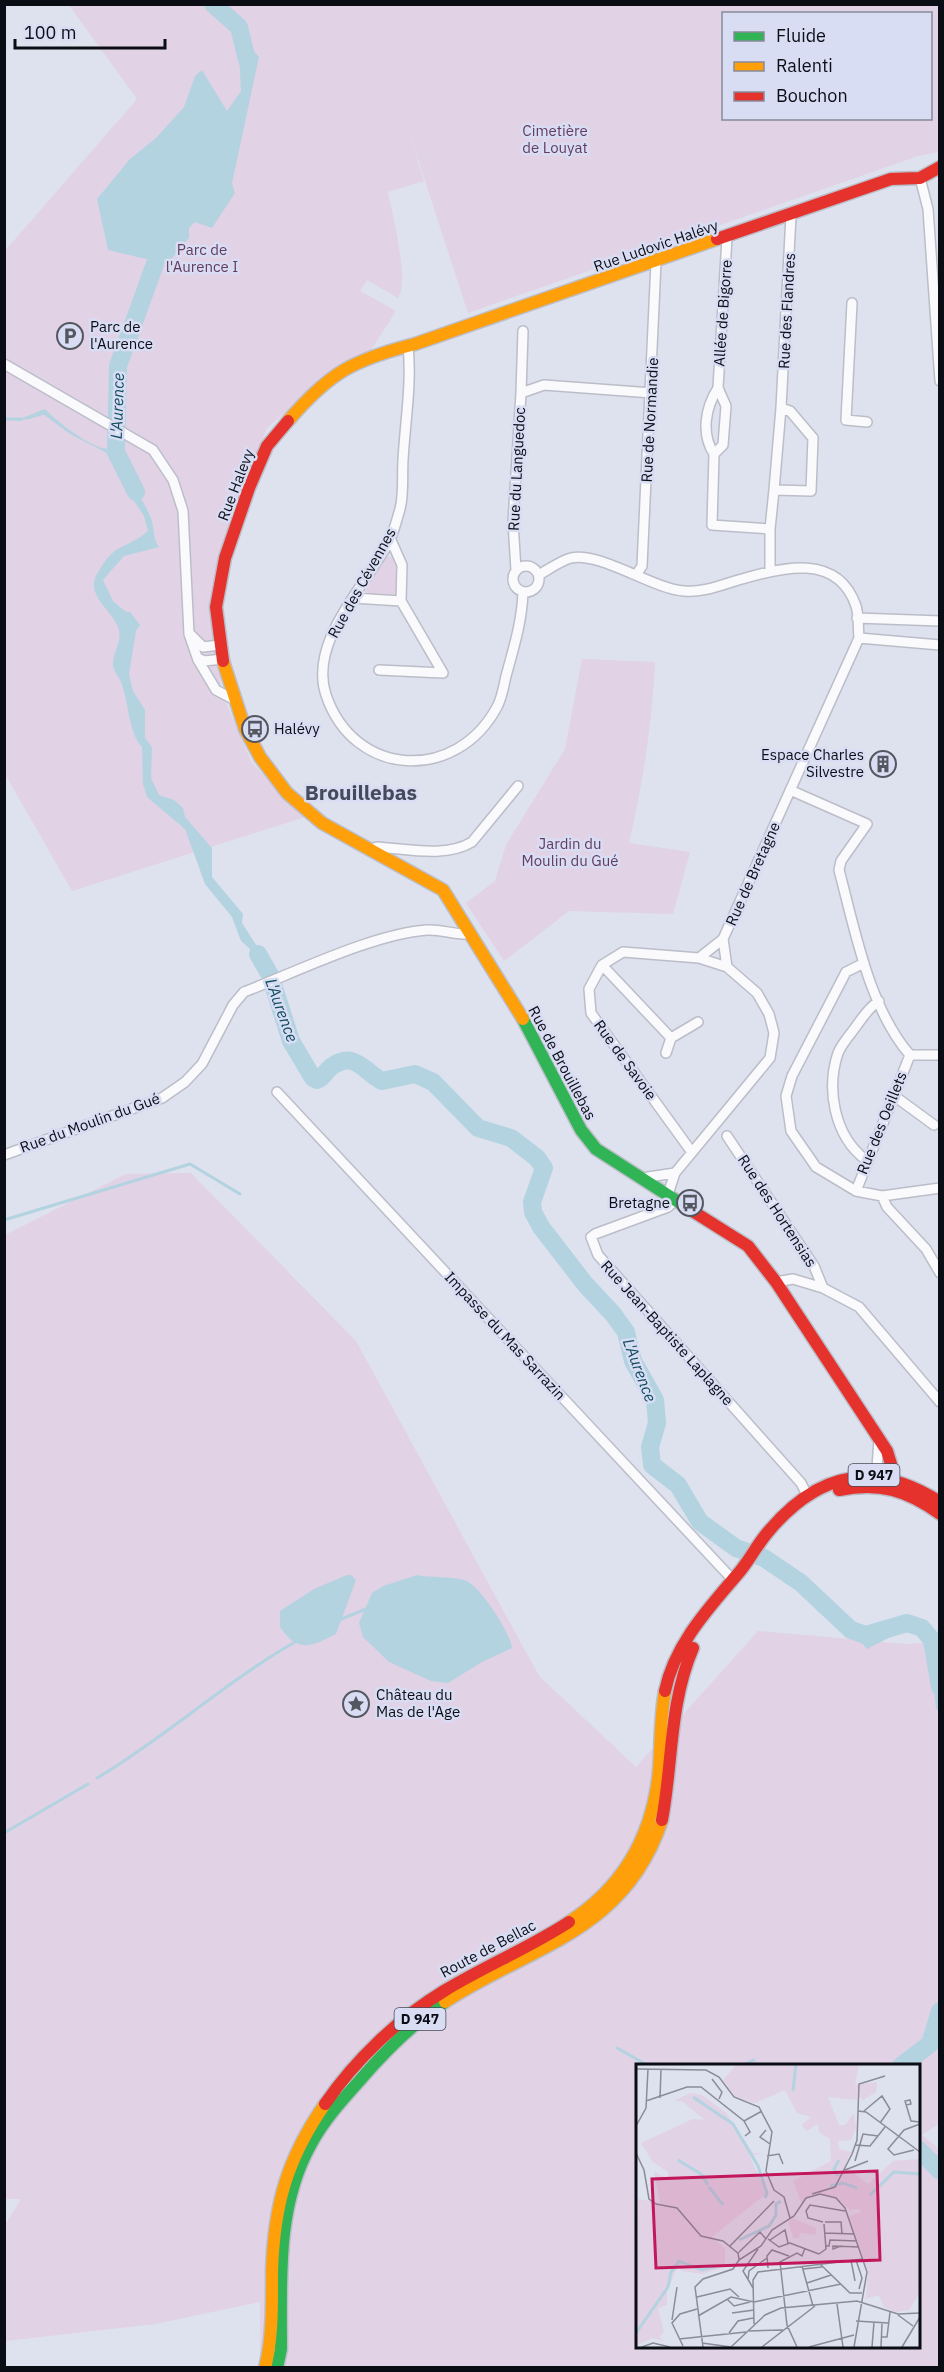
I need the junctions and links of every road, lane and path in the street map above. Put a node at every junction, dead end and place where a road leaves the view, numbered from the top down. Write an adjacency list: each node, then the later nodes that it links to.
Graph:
1 (939, 167): 2 (street, Rue Ludovic Halévy)
2 (920, 178): 3 (street, Rue Ludovic Halévy); 5 (street)
3 (791, 215): 4 (street, Rue Ludovic Halévy); 17 (street, Rue des Flandres)
4 (727, 238): 6 (street, Rue Ludovic Halévy); 14 (street, Allée de Bigorre)
5 (935, 247): 8 (street)
6 (656, 262): 10 (street, Rue Ludovic Halévy); 16 (street, Rue de Normandie)
7 (852, 303): 18 (street)
8 (937, 307): 13 (street)
9 (523, 331): 15 (street)
10 (408, 346): 11 (street, Rue Ludovic Halévy); 22 (street, Rue des Cévennes)
11 (381, 353): 34 (street, Rue Halevy)
12 (4, 364): 32 (street)
13 (939, 381)
14 (718, 388): 19 (street); 19 (street)
15 (521, 393): 16 (street, Rue du Languedoc); 23 (street, Rue du Languedoc)
16 (652, 393): 26 (street, Rue de Normandie)
17 (781, 408): 20 (street, Rue des Flandres); 20 (street)
18 (867, 422)
19 (714, 454): 21 (street)
20 (774, 489): 21 (street)
21 (770, 529): 24 (street)
22 (390, 538): 28 (street, Rue des Cévennes); 29 (street)
23 (516, 570): 25 (street); 27 (street)
24 (770, 572): 26 (street); 30 (street)
25 (539, 575): 26 (street); 27 (street)
26 (636, 575)
27 (523, 592): 28 (street, Rue des Cévennes)
28 (353, 598): 29 (street)
29 (402, 601): 38 (street)
30 (857, 618): 31 (street); 33 (street)
31 (939, 621)
32 (189, 634): 34 (street); 36 (street)
33 (859, 638): 35 (street); 41 (street, Rue de Bretagne)
34 (220, 645): 37 (street, Rue Halevy)
35 (939, 645)
36 (198, 658): 37 (street); 39 (street)
37 (223, 659): 39 (street, Rue de Brouillebas)
38 (379, 670)
39 (233, 699): 42 (street, Rue de Brouillebas)
40 (518, 786): 42 (street)
41 (790, 790): 44 (street, Rue de Bretagne); 46 (street)
42 (368, 850): 43 (street, Rue de Brouillebas)
43 (468, 934): 60 (street, Rue du Moulin du Gué); 63 (street, Rue de Brouillebas)
44 (723, 939): 45 (street); 48 (street, Rue de Bretagne)
45 (699, 958): 47 (street); 48 (street)
46 (864, 963): 49 (street); 65 (street)
47 (602, 965): 51 (street); 59 (street, Rue de Savoie)
48 (727, 967): 59 (street)
49 (879, 1001): 53 (street); 61 (street)
50 (698, 1022): 51 (street)
51 (671, 1038): 52 (street)
52 (666, 1053)
53 (910, 1055): 54 (street); 56 (street, Rue des Oeillets)
54 (939, 1055)
55 (277, 1092): 78 (street, Impasse du Mas Sarrazin)
56 (893, 1095): 57 (street); 61 (street, Rue des Oeillets)
57 (934, 1125)
58 (727, 1136): 70 (street, Rue des Hortensias)
59 (691, 1150): 62 (street)
60 (4, 1155)
61 (866, 1160): 65 (street, Rue des Oeillets)
62 (675, 1173): 63 (street); 67 (street)
63 (645, 1181): 67 (street, Rue de Brouillebas)
64 (939, 1188): 66 (street)
65 (856, 1191): 66 (street)
66 (882, 1196): 68 (street)
67 (671, 1197): 69 (street, Rue de Brouillebas); 75 (street, Rue Jean-Baptiste Laplagne)
68 (939, 1273)
69 (776, 1282): 70 (street); 72 (street, Rue de Brouillebas)
70 (823, 1288): 71 (street)
71 (939, 1402)
72 (879, 1437): 73 (street); 74 (street, Rue de Brouillebas)
73 (876, 1480): 74 (street, D 947); 75 (street, D 947)
74 (891, 1482): 76 (street, D 947); 77 (street, D 947)
75 (808, 1497): 78 (street, Route de Bellac / D 947)
76 (939, 1502)
77 (939, 1514)
78 (733, 1580): 79 (street, Route de Bellac / D 947)
79 (275, 2349): 80 (street, D 947); 81 (street, D 947)
80 (265, 2367)
81 (278, 2367)

